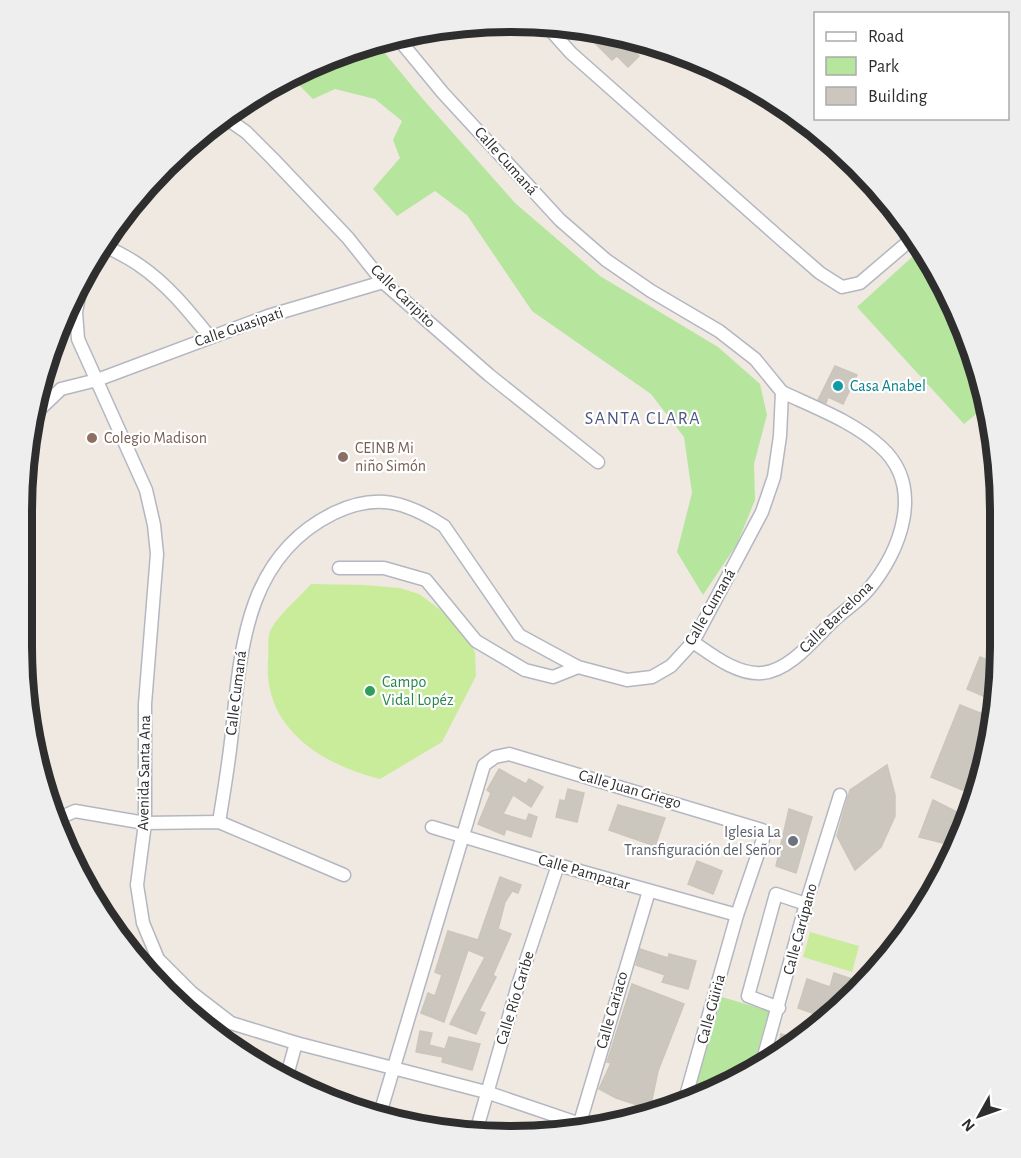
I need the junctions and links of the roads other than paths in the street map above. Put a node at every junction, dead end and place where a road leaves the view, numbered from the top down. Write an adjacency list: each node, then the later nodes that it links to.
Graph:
1 (554, 34): 4 (street)
2 (403, 44): 10 (street, Calle Cumaná)
3 (231, 121): 6 (street, Calle Caripito)
4 (908, 242)
5 (110, 248): 8 (street)
6 (383, 282): 8 (street, Calle Guasipati); 12 (street, Calle Caripito)
7 (77, 308): 9 (street, Avenida Santa Ana)
8 (208, 336): 9 (street, Calle Guasipati)
9 (97, 380): 11 (street, Calle Guasipati); 19 (street, Avenida Santa Ana)
10 (782, 392): 14 (street, Calle Cumaná); 14 (street, Calle Barcelona)
11 (44, 405)
12 (598, 462)
13 (339, 568): 15 (street)
14 (693, 642): 15 (street, Calle Cumaná)
15 (578, 667): 18 (street, Calle Cumaná)
16 (840, 795): 25 (street, Calle Carúpano)
17 (63, 817): 19 (street)
18 (219, 822): 19 (street); 23 (street)
19 (145, 824): 28 (street, Avenida Santa Ana)
20 (432, 827): 21 (street, Calle Pampatar)
21 (464, 835): 22 (street, Calle Pampatar); 26 (street, Calle Juan Griego); 30 (street)
22 (558, 865): 24 (street, Calle Pampatar); 32 (street, Calle Río Caribe)
23 (344, 875)
24 (649, 891): 26 (street, Calle Pampatar); 35 (street, Calle Cariaco)
25 (806, 904): 27 (street, Calle Carúpano); 27 (street)
26 (737, 915): 33 (street, Calle Güiria)
27 (779, 1008): 29 (street, Calle Carúpano)
28 (296, 1043): 30 (street, Avenida Santa Ana); 31 (street)
29 (765, 1053)
30 (393, 1067): 32 (street, Avenida Santa Ana); 34 (street)
31 (288, 1071)
32 (486, 1092): 36 (street, Avenida Santa Ana); 37 (street, Calle Río Caribe)
33 (687, 1093)
34 (381, 1108)
35 (581, 1121)
36 (567, 1123)
37 (478, 1125)

